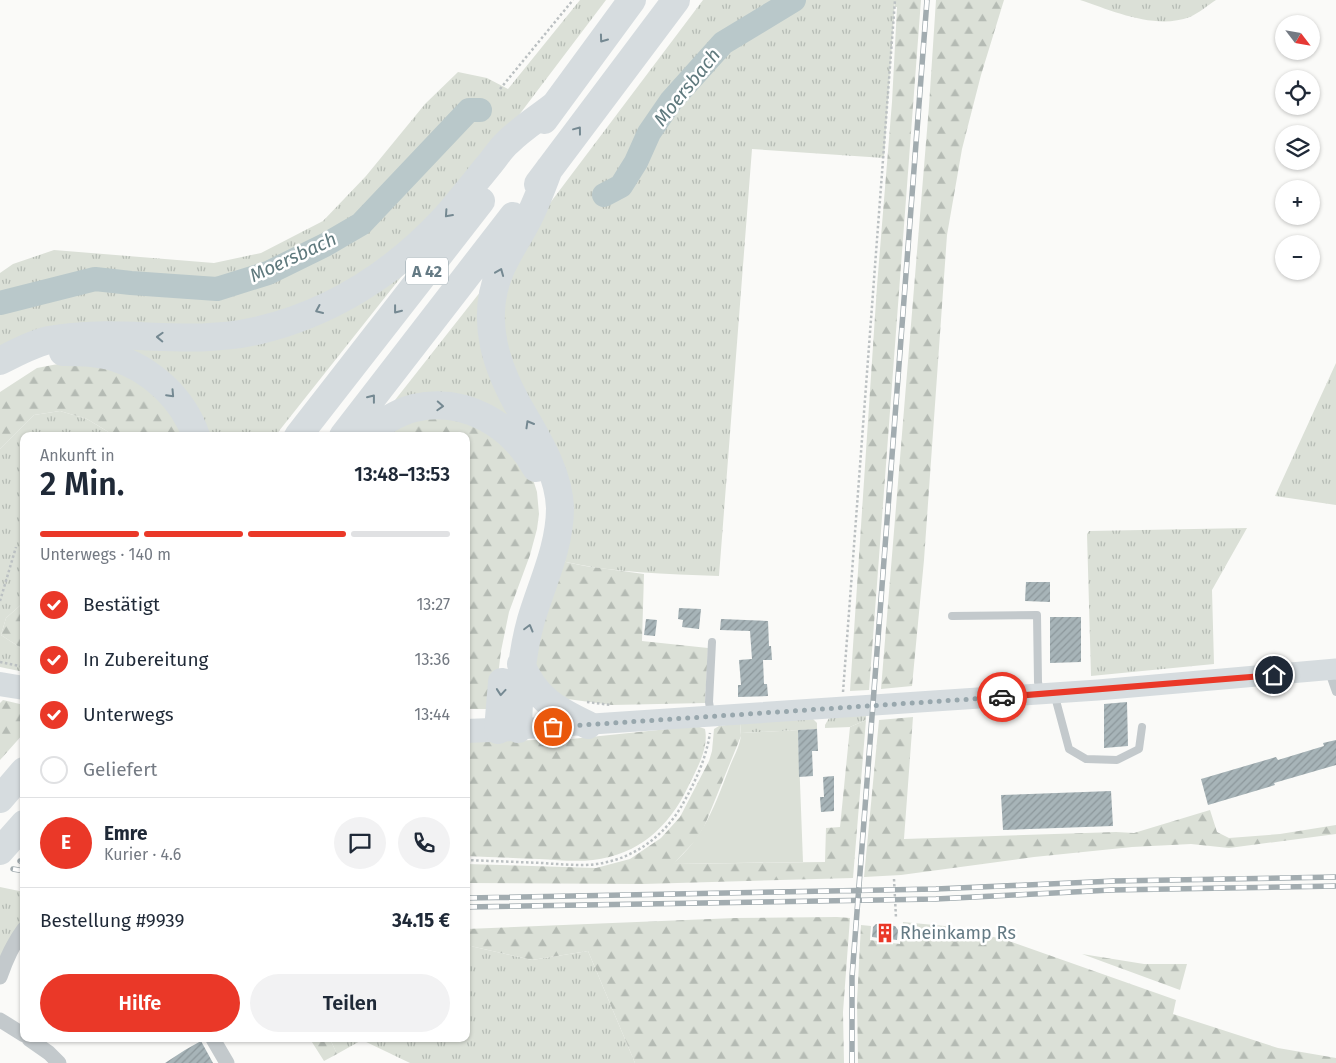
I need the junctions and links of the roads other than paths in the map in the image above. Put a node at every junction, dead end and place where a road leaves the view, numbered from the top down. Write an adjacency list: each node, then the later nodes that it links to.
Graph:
1 (632, 0): 3 (highway, A 42, one-way to 3)
2 (676, 0): 4 (highway, A 42, one-way to 2)
3 (555, 105): 5 (highway, one-way to 5); 8 (highway, A 42, one-way to 8)
4 (549, 169): 9 (highway, A 42, one-way to 4); 13 (highway, one-way to 4)
5 (0, 361)
6 (0, 378): 7 (highway, one-way to 7)
7 (194, 432)
8 (301, 432)
9 (346, 432)
10 (370, 432): 22 (highway, one-way to 22)
11 (952, 616): 18 (lane)
12 (712, 642): 19 (lane)
13 (522, 664): 20 (highway); 22 (highway)
14 (1332, 670): 17 (lane); 18 (main road)
15 (0, 684): 16 (main road)
16 (20, 687)
17 (1336, 692)
18 (1048, 693): 19 (main road); 21 (lane)
19 (711, 716): 20 (main road)
20 (588, 725): 22 (main road)
21 (1142, 727)
22 (508, 729): 23 (main road)
23 (470, 730)
24 (20, 776): 25 (highway)
25 (0, 798)
26 (20, 828): 27 (highway)
27 (0, 851)
28 (20, 934): 29 (street)
29 (0, 977)
30 (0, 1020): 31 (street)
31 (20, 1032)
32 (33, 1042): 34 (street)
33 (215, 1042): 35 (street)
34 (59, 1063)
35 (227, 1063)

